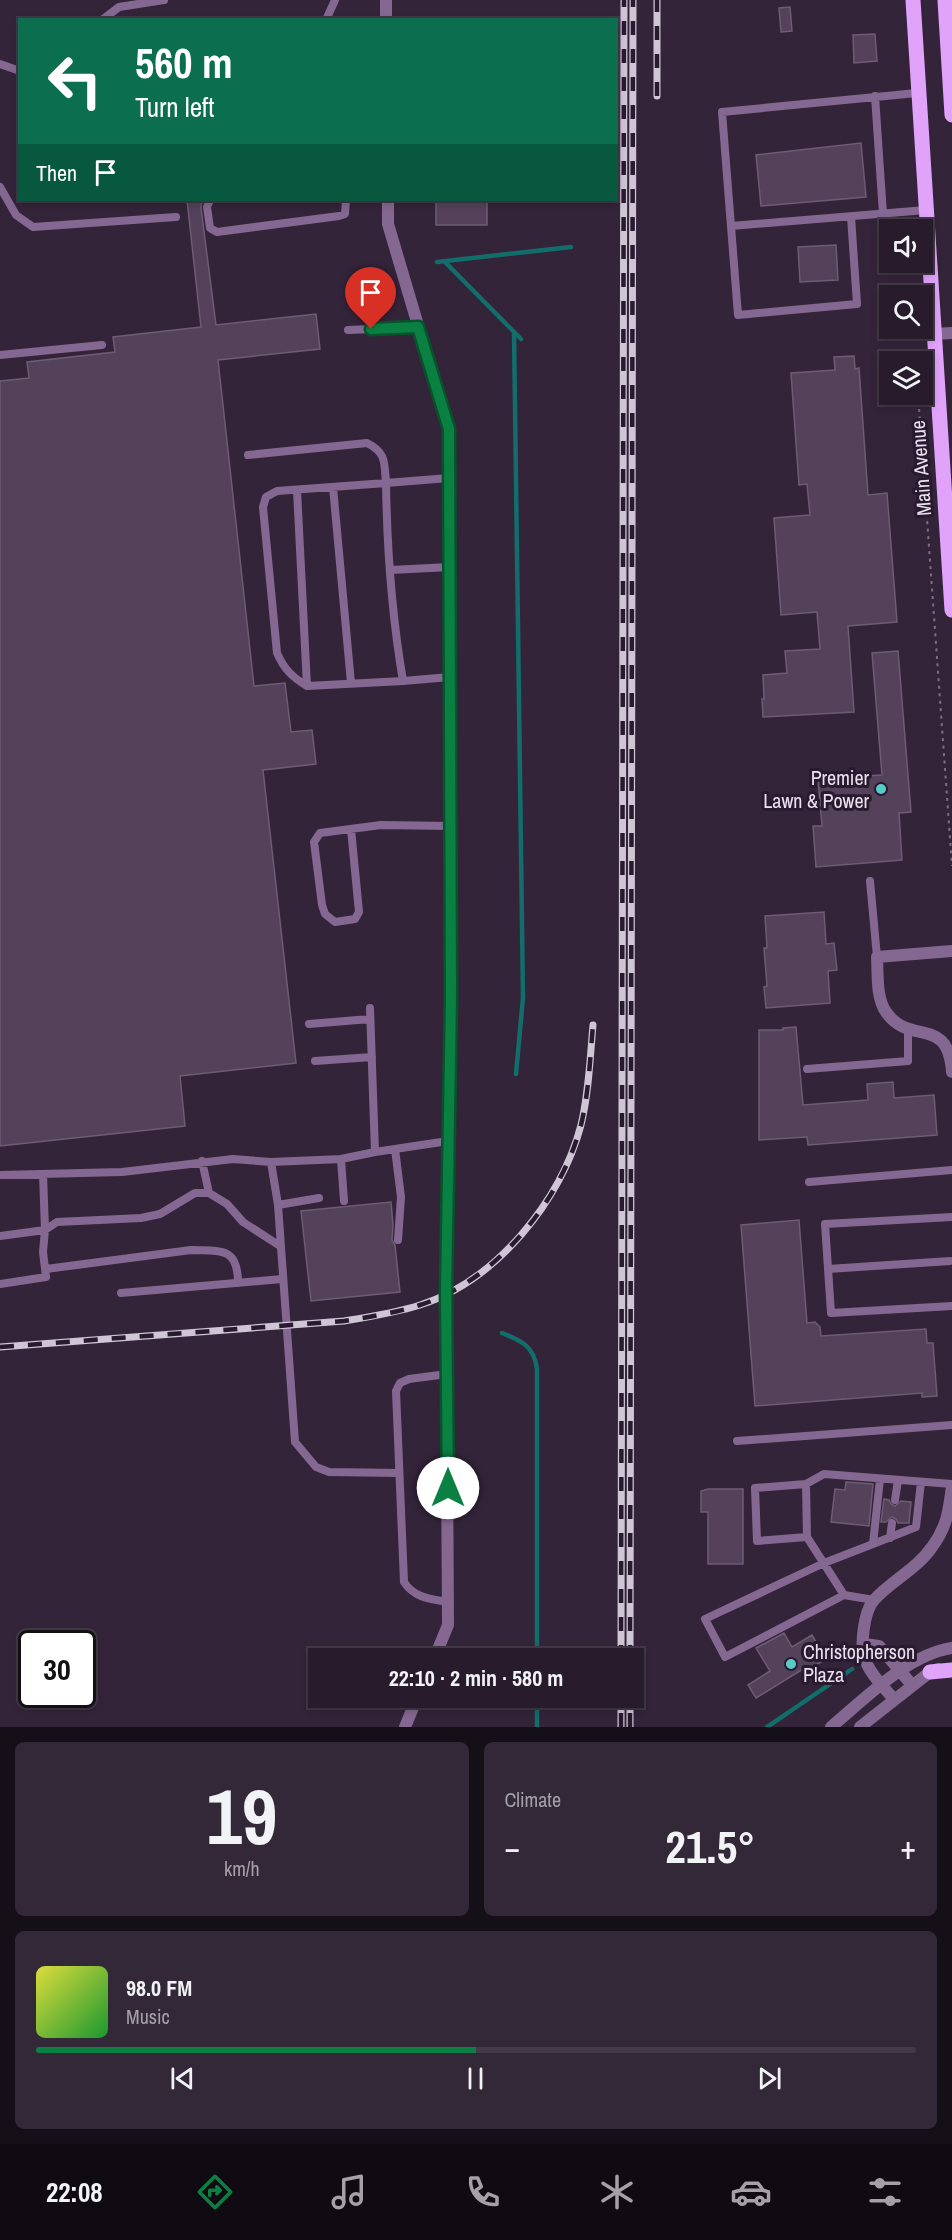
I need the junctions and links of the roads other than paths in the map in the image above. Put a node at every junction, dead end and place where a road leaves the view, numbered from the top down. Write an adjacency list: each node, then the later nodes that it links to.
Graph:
1 (164, 0): 7 (lane)
2 (335, 0): 8 (lane)
3 (386, 0): 9 (street)
4 (912, 0): 12 (main road, Main Avenue)
5 (945, 0): 6 (main road)
6 (949, 16): 14 (main road)
7 (105, 18)
8 (327, 18)
9 (386, 18)
10 (2, 68): 11 (lane)
11 (18, 70)
12 (917, 93): 13 (lane); 19 (main road, Main Avenue)
13 (874, 96): 20 (lane); 23 (lane)
14 (952, 115)
15 (0, 187): 21 (lane)
16 (210, 201): 17 (lane)
17 (346, 201)
18 (387, 201): 25 (street)
19 (926, 210): 20 (lane); 24 (main road, Main Avenue)
20 (883, 214): 22 (lane)
21 (176, 217)
22 (851, 217): 23 (lane); 23 (lane)
23 (731, 226)
24 (930, 285)
25 (418, 327): 26 (lane); 32 (street)
26 (348, 330)
27 (952, 333): 28 (street)
28 (933, 334): 38 (main road, Main Avenue)
29 (102, 345): 30 (lane)
30 (0, 355)
31 (248, 455): 33 (lane)
32 (449, 478): 33 (lane); 36 (street)
33 (386, 483): 34 (lane); 37 (lane)
34 (333, 487): 35 (lane); 41 (lane)
35 (297, 490): 42 (lane); 42 (lane)
36 (450, 567): 37 (lane); 39 (street)
37 (391, 570): 40 (lane)
38 (952, 610)
39 (450, 677): 40 (lane); 43 (street)
40 (403, 681): 41 (lane)
41 (351, 683): 42 (lane)
42 (307, 686)
43 (451, 826): 44 (lane); 56 (street)
44 (351, 829): 44 (lane)
45 (870, 881): 47 (lane)
46 (952, 951): 47 (street)
47 (877, 957): 51 (street)
48 (370, 1008): 49 (lane)
49 (370, 1019): 50 (lane); 52 (lane)
50 (309, 1024)
51 (908, 1029): 54 (lane); 55 (street)
52 (372, 1057): 53 (lane); 58 (lane)
53 (315, 1061)
54 (807, 1069)
55 (952, 1072)
56 (448, 1141): 57 (lane); 83 (street)
57 (395, 1149): 58 (lane); 73 (lane)
58 (375, 1152): 59 (lane)
59 (341, 1159): 61 (lane); 68 (lane)
60 (202, 1161): 61 (lane); 63 (lane); 66 (lane)
61 (271, 1162): 69 (lane)
62 (952, 1170): 65 (lane)
63 (43, 1174): 64 (lane); 71 (lane)
64 (0, 1175)
65 (809, 1182)
66 (209, 1193): 71 (lane); 74 (lane)
67 (318, 1198): 69 (lane)
68 (344, 1201)
69 (278, 1204): 74 (lane)
70 (952, 1217): 77 (lane)
71 (45, 1230): 72 (lane); 76 (lane)
72 (0, 1236)
73 (398, 1240)
74 (280, 1246): 78 (lane)
75 (950, 1261): 77 (lane)
76 (46, 1269): 79 (lane); 80 (lane)
77 (828, 1269): 82 (lane)
78 (282, 1279): 79 (lane); 86 (lane)
79 (238, 1283): 81 (lane)
80 (0, 1284)
81 (121, 1293)
82 (952, 1306)
83 (447, 1374): 86 (lane); 100 (street)
84 (952, 1425): 85 (lane)
85 (737, 1441)
86 (399, 1473): 100 (lane)
87 (880, 1479): 88 (lane); 90 (lane); 96 (lane)
88 (898, 1480): 89 (lane); 92 (lane)
89 (921, 1482): 91 (lane); 95 (lane)
90 (806, 1484): 94 (lane); 94 (lane)
91 (952, 1485): 99 (street)
92 (895, 1500)
93 (892, 1523): 95 (lane)
94 (807, 1537): 97 (lane)
95 (890, 1538): 96 (lane)
96 (873, 1544): 97 (lane)
97 (824, 1563): 98 (lane); 98 (lane)
98 (844, 1595): 99 (lane)
99 (874, 1600): 101 (street)
100 (448, 1602): 102 (street)
101 (864, 1644): 106 (street); 108 (street)
102 (439, 1648)
103 (952, 1648): 106 (street)
104 (952, 1665): 107 (street)
105 (952, 1670): 107 (main road)
106 (901, 1671): 108 (street); 109 (street)
107 (930, 1672): 109 (street)
108 (881, 1685): 110 (street); 113 (street)
109 (912, 1685): 110 (street)
110 (894, 1699): 114 (street)
111 (413, 1708): 112 (street)
112 (405, 1727)
113 (831, 1727)
114 (860, 1727)

